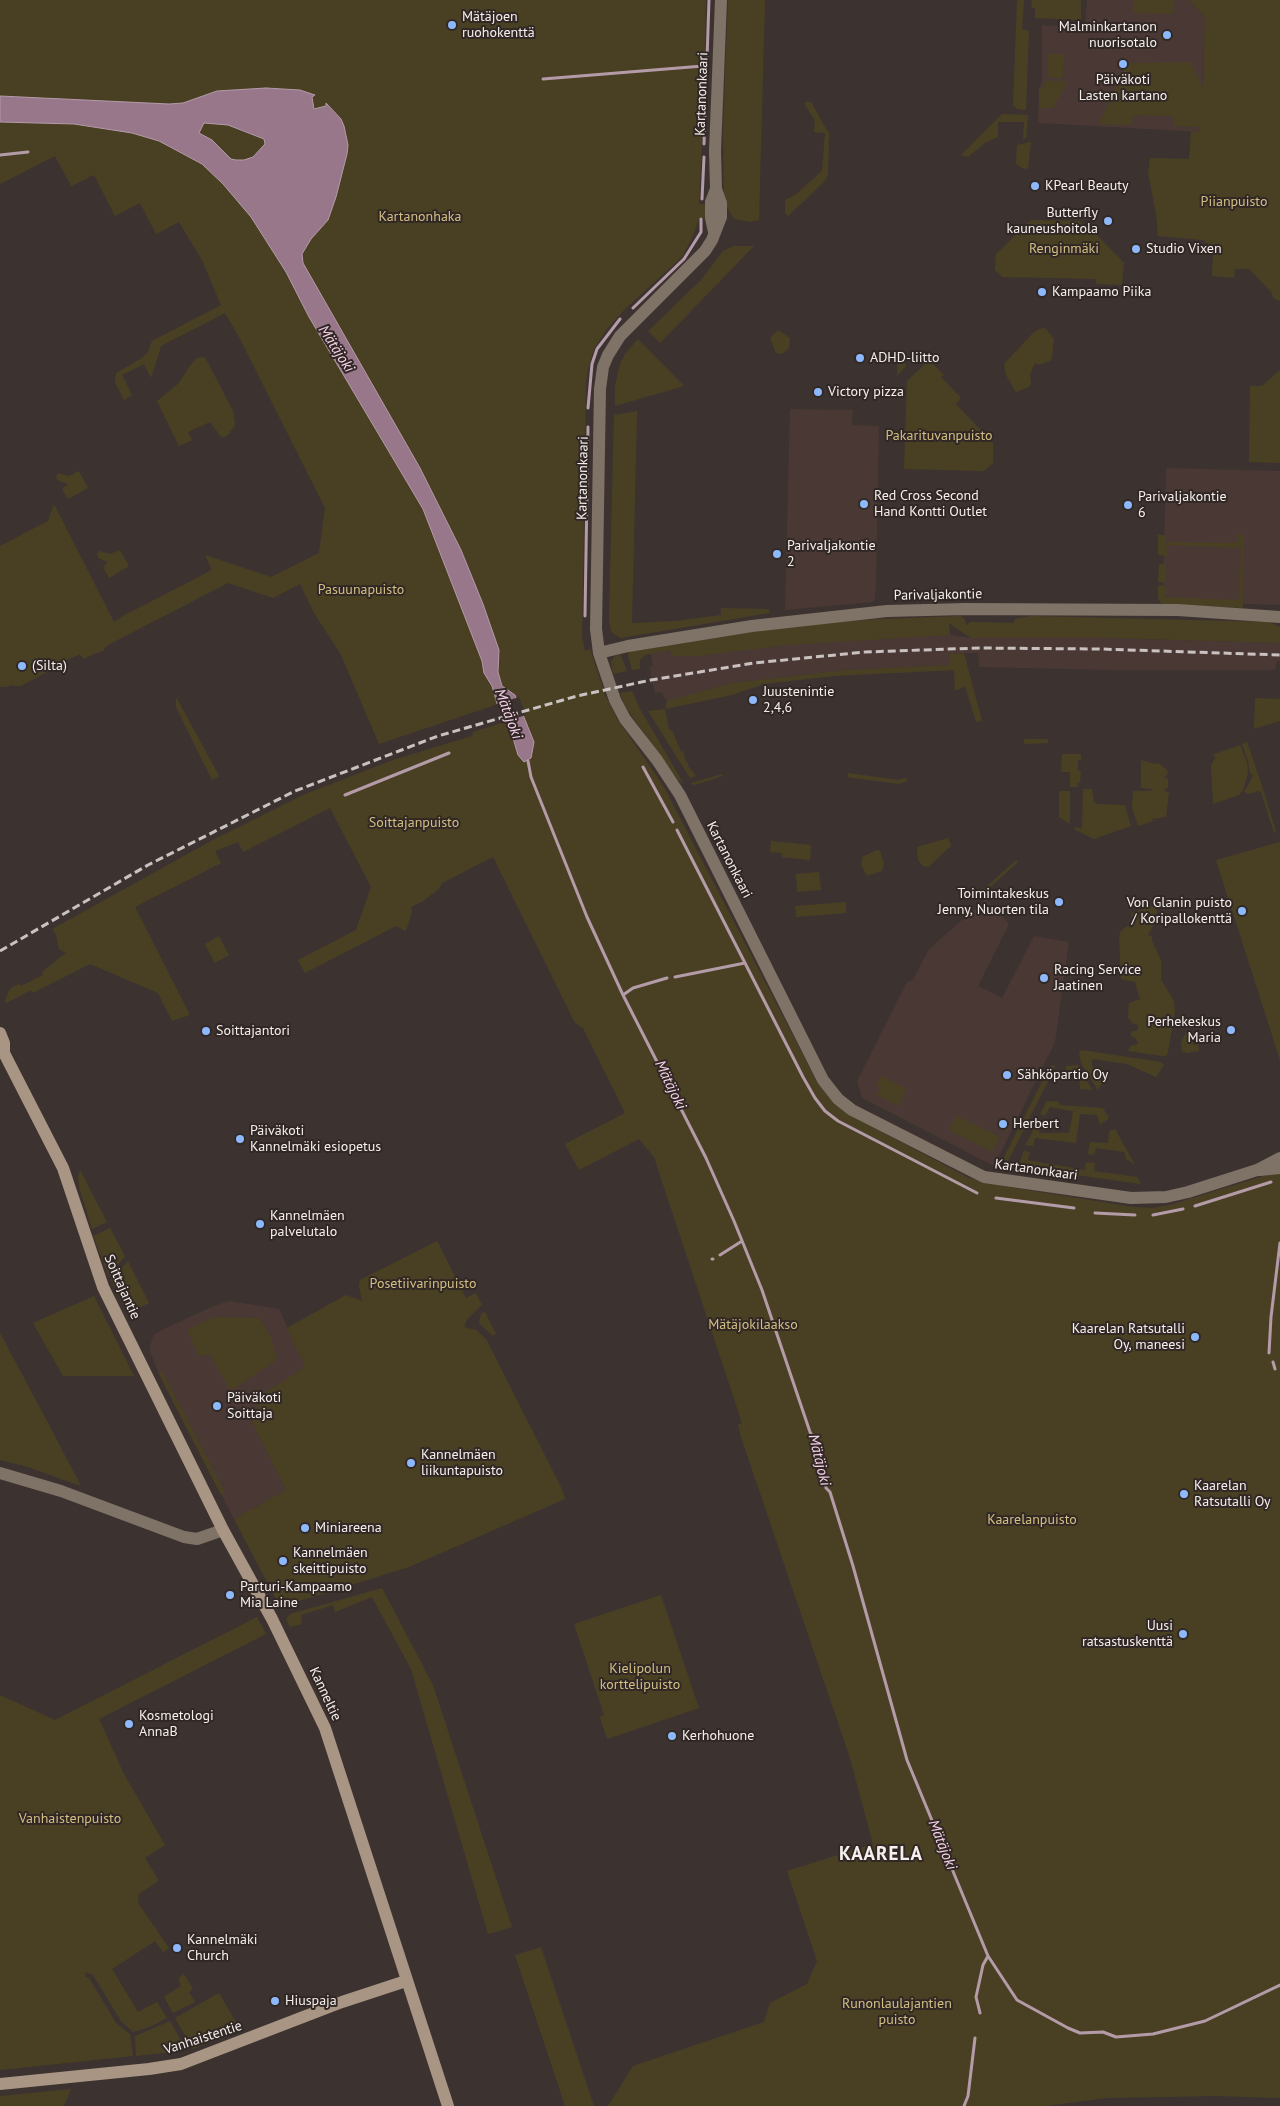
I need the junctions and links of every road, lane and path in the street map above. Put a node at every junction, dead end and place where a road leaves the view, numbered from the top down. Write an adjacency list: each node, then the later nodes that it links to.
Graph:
1 (721, 0): 3 (street, Kartanonkaari)
2 (1280, 617): 3 (street, Parivaljakontie)
3 (599, 653): 8 (street, Kartanonkaari)
4 (0, 1033): 5 (main road, Soittajantie)
5 (2, 1051): 10 (main road, Soittajantie)
6 (1280, 1158): 8 (street, Kartanonkaari)
7 (1280, 1168): 8 (street, Kartanonkaari)
8 (1257, 1170)
9 (0, 1473): 10 (street)
10 (223, 1530): 11 (main road, Kanneltie)
11 (406, 1981): 12 (main road, Vanhaistentie); 13 (main road, Kanneltie)
12 (0, 2084)
13 (448, 2106)

